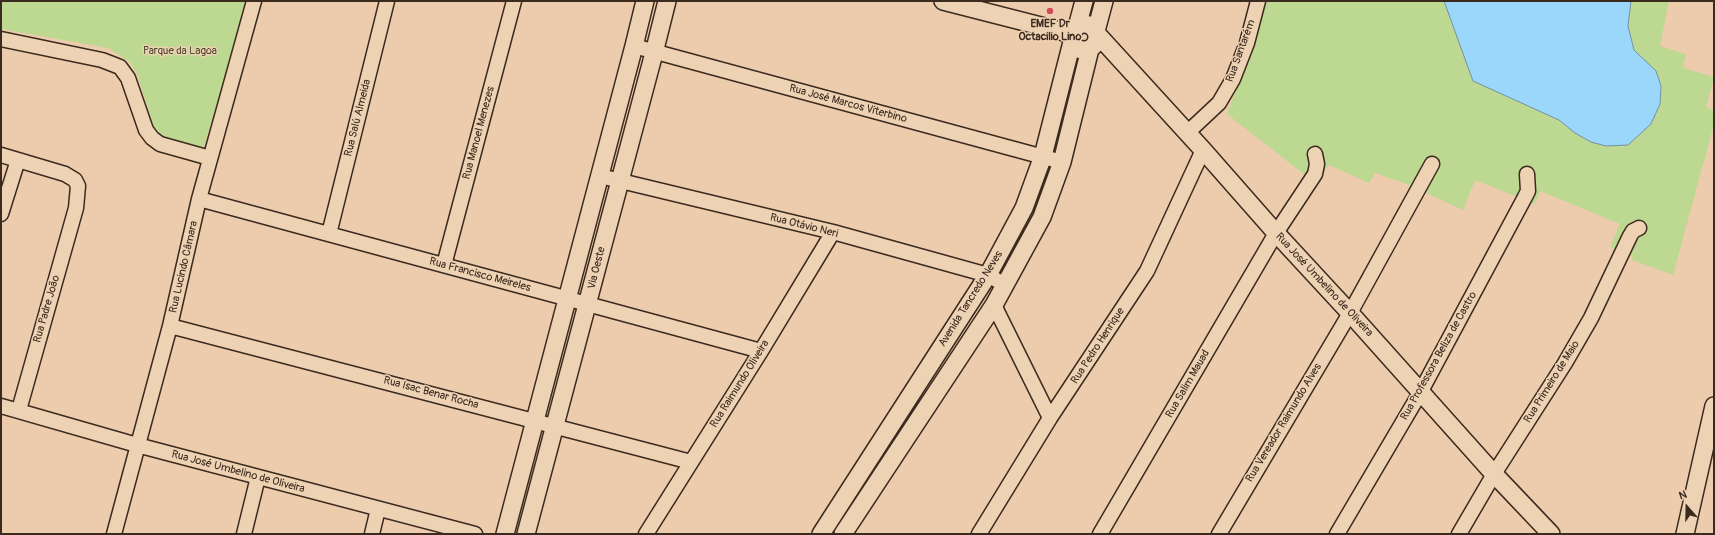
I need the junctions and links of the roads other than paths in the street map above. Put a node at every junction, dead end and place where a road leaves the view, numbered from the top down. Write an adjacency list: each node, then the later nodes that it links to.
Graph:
1 (254, 1): 20 (street, Rua Lucindo Câmara)
2 (387, 1): 32 (street, Rua Salú Almeida)
3 (514, 1): 33 (street, Rua Manoel Menezes)
4 (645, 1): 13 (street, Via Oeste)
5 (667, 1): 14 (street, Via Oeste)
6 (943, 1): 10 (street)
7 (1084, 1): 10 (street, Avenida Tancredo Neves)
8 (1104, 1): 12 (street, Avenida Tancredo Neves)
9 (1258, 1): 15 (street, Rua Santarém)
10 (1074, 34): 12 (street); 12 (street); 19 (street, Avenida Tancredo Neves)
11 (1, 39): 20 (street)
12 (1094, 41): 15 (street, Rua José Umbelino de Oliveira); 22 (street, Avenida Tancredo Neves)
13 (634, 46): 14 (street, Rua José Marcos Viterbino); 25 (street, Via Oeste)
14 (654, 53): 19 (street, Rua José Marcos Viterbino); 26 (street, Via Oeste)
15 (1187, 133): 16 (street, Rua José Umbelino de Oliveira)
16 (1203, 150): 31 (street, Rua José Umbelino de Oliveira); 46 (street, Rua Pedro Henrique)
17 (1315, 154): 31 (street, Rua Salim Mauad)
18 (1, 155): 21 (street)
19 (1043, 156): 22 (street, Rua José Marcos Viterbino); 34 (street, Avenida Tancredo Neves)
20 (210, 158): 27 (street, Rua Lucindo Câmara)
21 (18, 160): 28 (street); 45 (street, Rua Padre João)
22 (1062, 162): 35 (street, Avenida Tancredo Neves)
23 (1432, 164): 39 (street)
24 (1527, 174): 42 (street, Rua Professora Beliza de Castro)
25 (600, 176): 26 (street, Rua Otávio Neri); 36 (street, Via Oeste)
26 (619, 181): 30 (street, Rua Otávio Neri); 37 (street, Via Oeste)
27 (199, 199): 32 (street, Rua Francisco Meireles); 40 (street, Rua Lucindo Câmara)
28 (1, 214)
29 (1639, 228): 51 (street, Rua Primeiro de Maio)
30 (833, 232): 34 (street, Rua Otávio Neri); 41 (street, Rua Raimundo Oliveira)
31 (1276, 233): 39 (street, Rua José Umbelino de Oliveira); 64 (street, Rua Salim Mauad)
32 (329, 234): 33 (street, Rua Francisco Meireles)
33 (444, 265): 36 (street, Rua Francisco Meireles)
34 (988, 275): 35 (street, Rua Otávio Neri); 61 (street, Avenida Tancredo Neves)
35 (1005, 284): 38 (street, Avenida Tancredo Neves)
36 (567, 298): 37 (street, Rua Francisco Meireles); 47 (street, Via Oeste)
37 (588, 304): 41 (street, Rua Francisco Meireles); 48 (street, Via Oeste)
38 (994, 305): 46 (street); 62 (street, Avenida Tancredo Neves)
39 (1350, 313): 42 (street, Rua José Umbelino de Oliveira); 65 (street, Rua Vereador Raimundo Alves)
40 (170, 326): 47 (street, Rua Isac Benar Rocha); 49 (street, Rua Lucindo Câmara)
41 (761, 351): 50 (street, Rua Raimundo Oliveira)
42 (1420, 393): 51 (street, Rua José Umbelino de Oliveira); 66 (street, Rua Professora Beliza de Castro)
43 (1, 406): 45 (street, Rua José Umbelino de Oliveira)
44 (1714, 406): 69 (street)
45 (18, 410): 49 (street, Rua José Umbelino de Oliveira)
46 (1050, 418): 63 (street, Rua Pedro Henrique)
47 (535, 420): 48 (street, Rua Isac Benar Rocha); 58 (street, Via Oeste)
48 (555, 426): 50 (street, Rua Isac Benar Rocha); 59 (street, Via Oeste)
49 (137, 445): 52 (street, Rua José Umbelino de Oliveira); 54 (street, Rua Lucindo Câmara)
50 (691, 462): 60 (street, Rua Raimundo Oliveira)
51 (1494, 474): 67 (street, Rua Primeiro de Maio); 68 (street, Rua José Umbelino de Oliveira)
52 (258, 477): 53 (street, Rua José Umbelino de Oliveira); 55 (street)
53 (378, 509): 56 (street); 57 (street, Rua José Umbelino de Oliveira)
54 (114, 534)
55 (244, 534)
56 (372, 534)
57 (475, 534)
58 (505, 534)
59 (526, 534)
60 (646, 534)
61 (821, 534)
62 (843, 534)
63 (979, 534)
64 (1100, 534)
65 (1219, 534)
66 (1337, 534)
67 (1459, 534)
68 (1551, 534)
69 (1685, 534)

